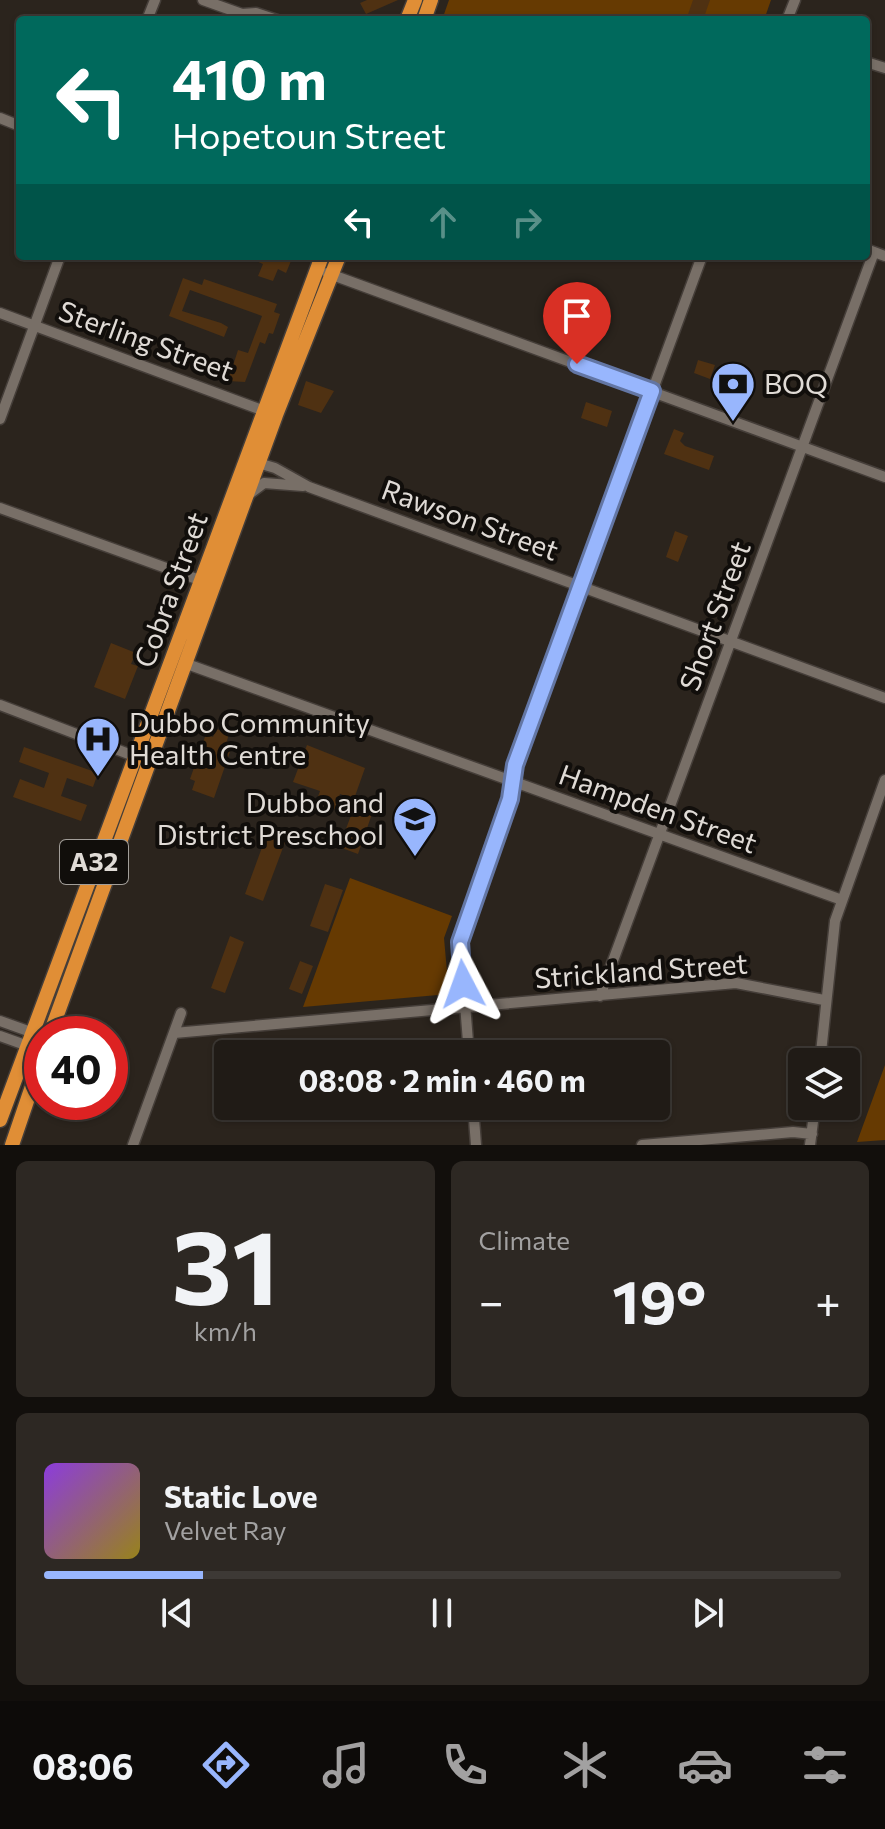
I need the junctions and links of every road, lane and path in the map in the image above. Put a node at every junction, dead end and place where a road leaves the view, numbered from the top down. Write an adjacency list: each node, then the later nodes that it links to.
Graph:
1 (206, 1): 2 (street)
2 (243, 16)
3 (875, 253): 12 (street, Short Street)
4 (59, 260): 8 (street)
5 (701, 260): 9 (street)
6 (324, 266): 9 (street); 10 (highway, Cobra Street / A32)
7 (0, 313): 8 (street, Sterling Street)
8 (34, 326): 10 (street, Sterling Street); 11 (street)
9 (652, 391): 12 (street); 20 (street)
10 (270, 413): 13 (highway, Cobra Street / A32); 16 (highway, Cobra Street / A32)
11 (0, 419)
12 (802, 447): 14 (street); 22 (street, Short Street)
13 (260, 462): 15 (street, Rawson Street); 16 (highway, Cobra Street / A32)
14 (885, 477)
15 (309, 487): 16 (street, Rawson Street); 20 (street, Rawson Street)
16 (239, 498): 18 (highway, Cobra Street / A32); 19 (highway, Cobra Street / A32)
17 (0, 508): 19 (street)
18 (219, 570): 19 (street); 23 (highway, Cobra Street / A32)
19 (201, 583): 21 (highway, Cobra Street / A32)
20 (581, 586): 22 (street, Rawson Street); 30 (street)
21 (181, 639): 23 (highway); 27 (highway, Cobra Street / A32)
22 (732, 642): 24 (street, Rawson Street); 31 (street, Short Street)
23 (187, 664): 26 (highway, Cobra Street / A32); 27 (highway); 30 (street, Hampden Street)
24 (885, 698)
25 (0, 705): 28 (street)
26 (163, 725): 28 (highway); 38 (highway, Cobra Street / A32)
27 (146, 731): 28 (highway, Cobra Street / A32)
28 (134, 756): 37 (highway, Cobra Street / A32)
29 (885, 780): 32 (street)
30 (512, 783): 31 (street, Hampden Street); 35 (street)
31 (660, 836): 32 (street, Hampden Street); 33 (street, Short Street)
32 (842, 900): 34 (street)
33 (600, 996): 34 (street, Strickland Street); 35 (street, Strickland Street)
34 (824, 1000): 45 (street)
35 (465, 1008): 41 (street, Strickland Street); 44 (street)
36 (181, 1013): 41 (street)
37 (41, 1016)
38 (57, 1016)
39 (0, 1021): 40 (street)
40 (24, 1033)
41 (174, 1033): 53 (street)
42 (0, 1036): 43 (street)
43 (24, 1037)
44 (468, 1040)
45 (821, 1048)
46 (24, 1060): 48 (highway, Cobra Street / A32)
47 (24, 1109): 52 (highway)
48 (0, 1120)
49 (474, 1120): 54 (street)
50 (813, 1120): 51 (street)
51 (811, 1140): 55 (street)
52 (12, 1145)
53 (133, 1145)
54 (476, 1145)
55 (642, 1145)

